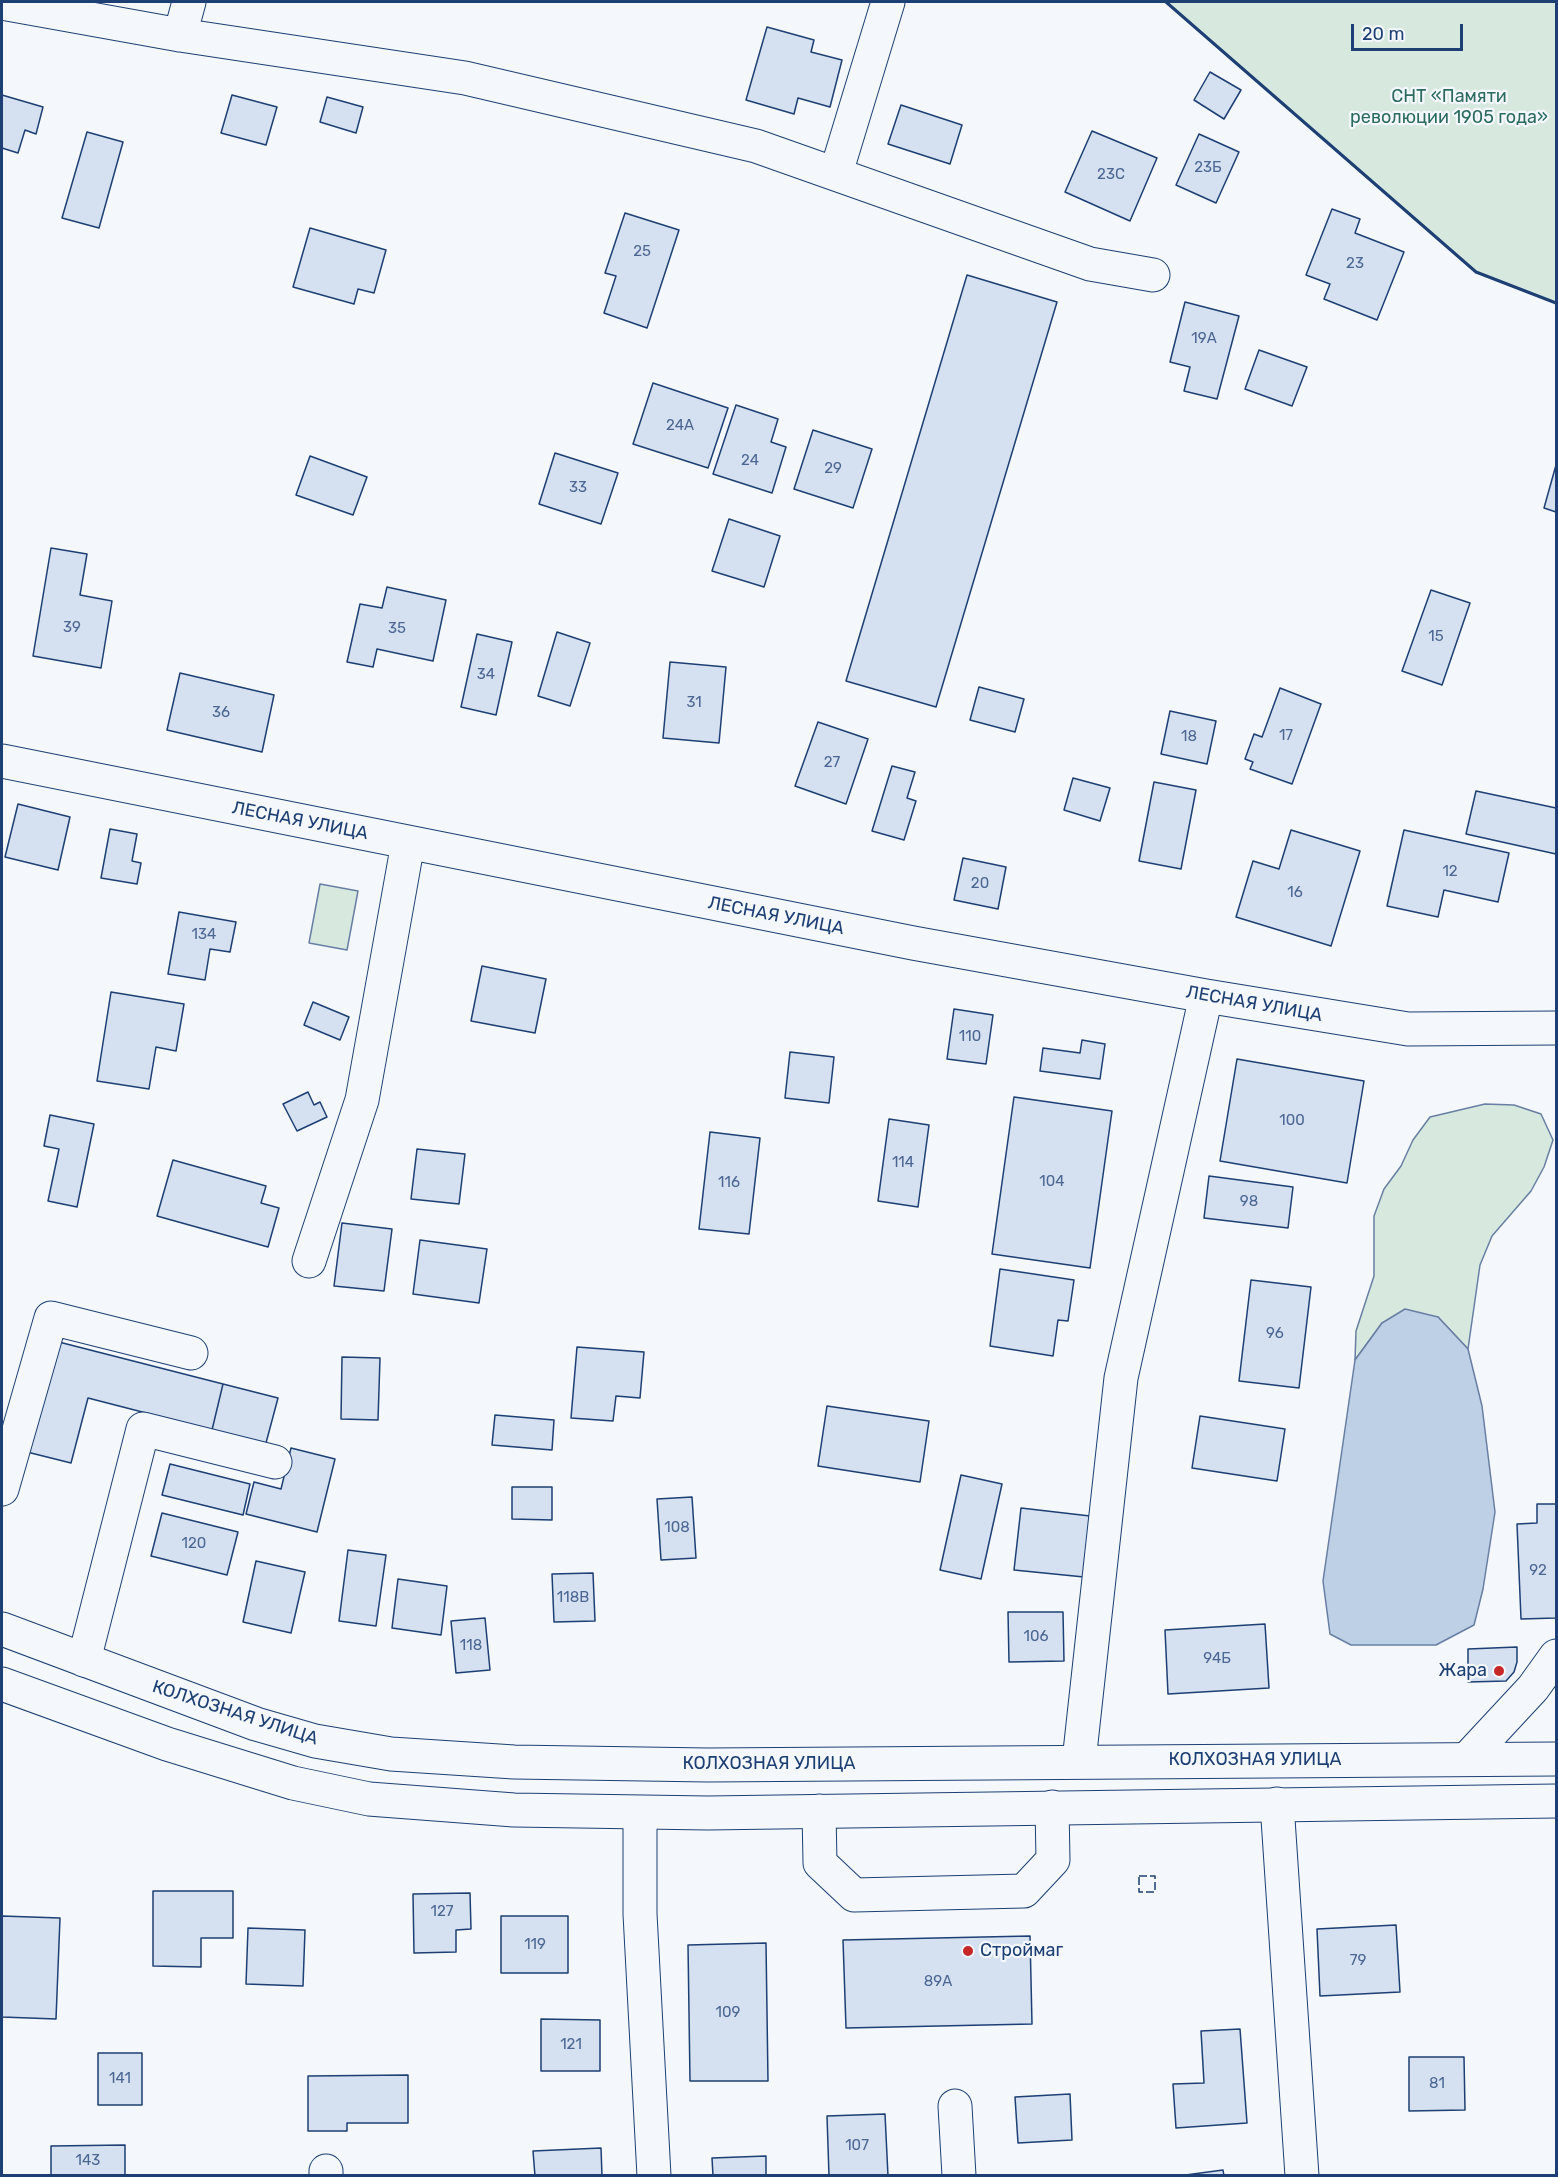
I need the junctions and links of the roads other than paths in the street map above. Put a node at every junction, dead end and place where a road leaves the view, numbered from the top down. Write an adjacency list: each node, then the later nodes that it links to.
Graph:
1 (189, 2): 4 (street)
2 (888, 2): 5 (street)
3 (2, 3): 4 (street)
4 (180, 35): 5 (street)
5 (836, 173): 6 (street)
6 (1153, 275)
7 (2, 761): 8 (street, ЛЕСНАЯ УЛИЦА)
8 (408, 843): 9 (street, ЛЕСНАЯ УЛИЦА); 11 (street)
9 (1206, 996): 10 (street, ЛЕСНАЯ УЛИЦА); 21 (street)
10 (1557, 1029)
11 (309, 1261)
12 (191, 1353): 14 (street)
13 (275, 1462): 17 (street)
14 (2, 1489)
15 (2, 1629): 17 (street, КОЛХОЗНАЯ УЛИЦА)
16 (1557, 1656): 19 (street)
17 (84, 1660): 21 (street, КОЛХОЗНАЯ УЛИЦА)
18 (2, 1684): 26 (street)
19 (1467, 1759): 20 (street, КОЛХОЗНАЯ УЛИЦА); 21 (street, КОЛХОЗНАЯ УЛИЦА)
20 (1557, 1759)
21 (1078, 1761)
22 (1557, 1802): 23 (street)
23 (1277, 1804): 24 (street); 30 (street)
24 (1052, 1807): 25 (street); 25 (street)
25 (819, 1811): 26 (street)
26 (640, 1813): 28 (street)
27 (955, 2106): 29 (street)
28 (654, 2175)
29 (959, 2175)
30 (1302, 2175)

